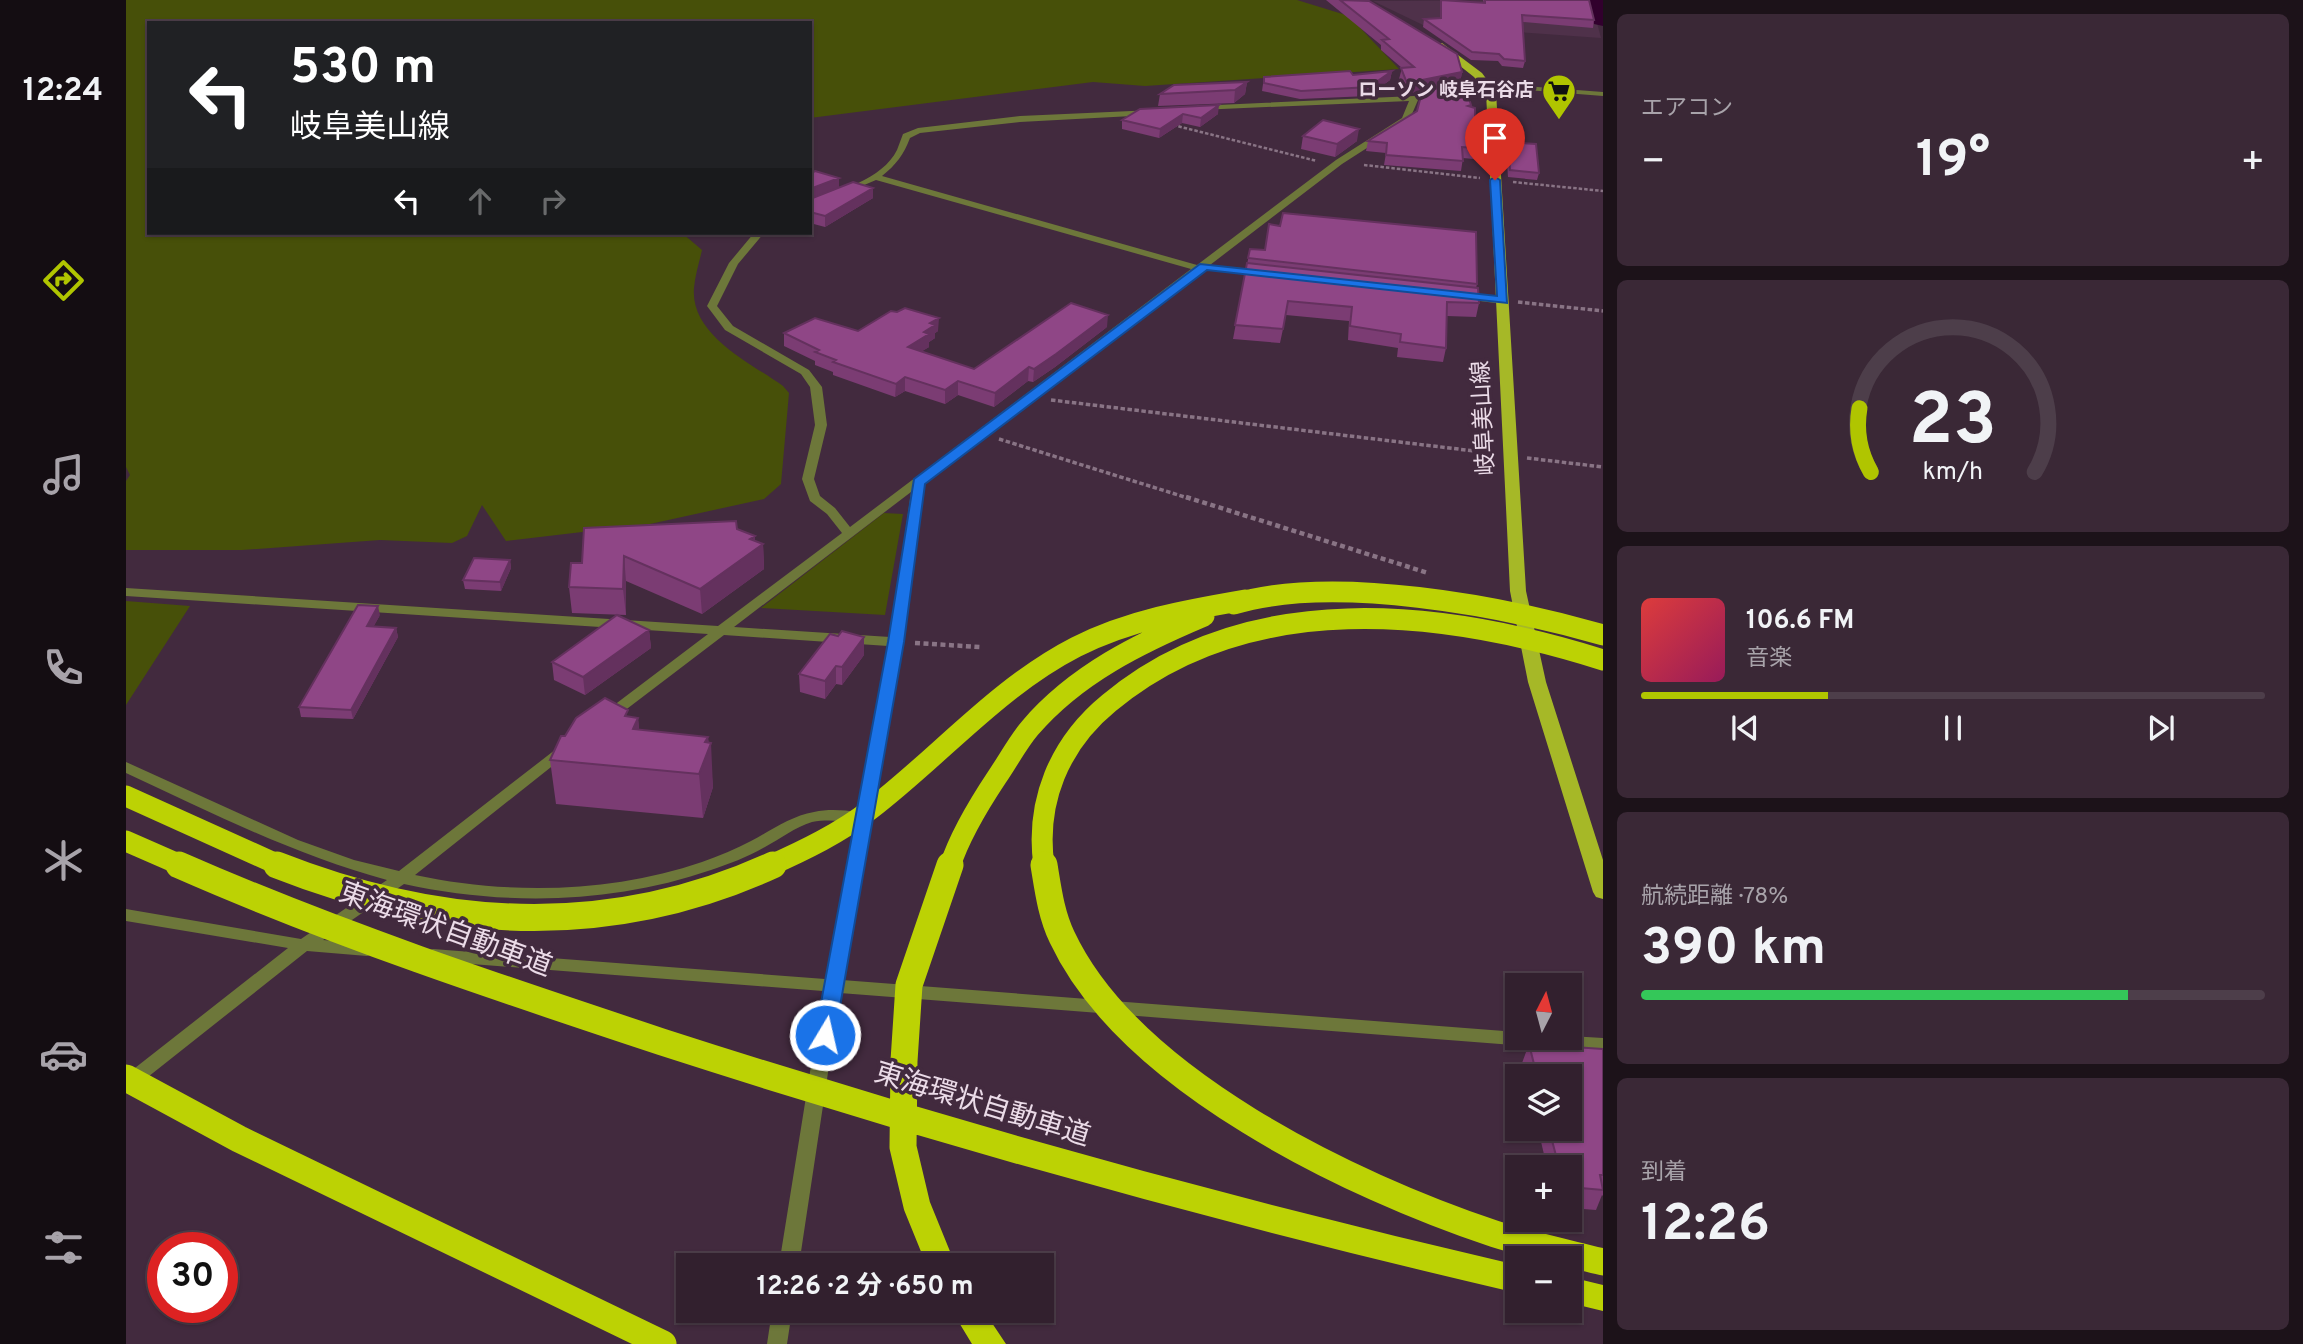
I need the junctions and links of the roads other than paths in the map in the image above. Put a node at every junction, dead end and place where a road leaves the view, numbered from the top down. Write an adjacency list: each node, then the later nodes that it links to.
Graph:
1 (1424, 36): 2 (main road)
2 (1488, 85): 3 (street); 4 (street); 13 (main road, 岐阜美山線)
3 (1603, 94)
4 (1414, 97): 5 (street); 10 (street)
5 (1182, 110)
6 (1156, 111): 7 (street)
7 (876, 177): 8 (street); 10 (street)
8 (812, 204)
9 (757, 235): 15 (street)
10 (1203, 268): 11 (street); 14 (street)
11 (1272, 274)
12 (1449, 295): 13 (street)
13 (1503, 301): 29 (main road, 岐阜美山線)
14 (919, 482): 15 (street); 20 (street)
15 (848, 533): 18 (street)
16 (126, 592): 18 (street)
17 (1245, 600): 19 (highway, bridge); 25 (highway, bridge); 37 (highway, bridge)
18 (719, 631): 20 (street); 22 (street)
19 (1603, 635)
20 (896, 642): 26 (street)
21 (1603, 660): 38 (highway, bridge)
22 (598, 724)
23 (576, 741): 28 (street)
24 (126, 767): 28 (street)
25 (126, 796)
26 (863, 817): 28 (street); 32 (street)
27 (126, 841): 39 (highway, 東海環状自動車道, bridge)
28 (401, 878): 31 (street)
29 (1603, 892)
30 (126, 915): 31 (street)
31 (304, 945): 32 (street); 35 (street)
32 (833, 984): 33 (street); 36 (street)
33 (1603, 1045)
34 (126, 1078): 44 (highway, bridge)
35 (126, 1085)
36 (791, 1253)
37 (937, 1253)
38 (1603, 1262)
39 (1505, 1276)
40 (1582, 1293): 41 (highway)
41 (1603, 1298)
42 (780, 1323): 45 (street)
43 (975, 1323): 46 (highway)
44 (663, 1344)
45 (777, 1344)
46 (990, 1344)

